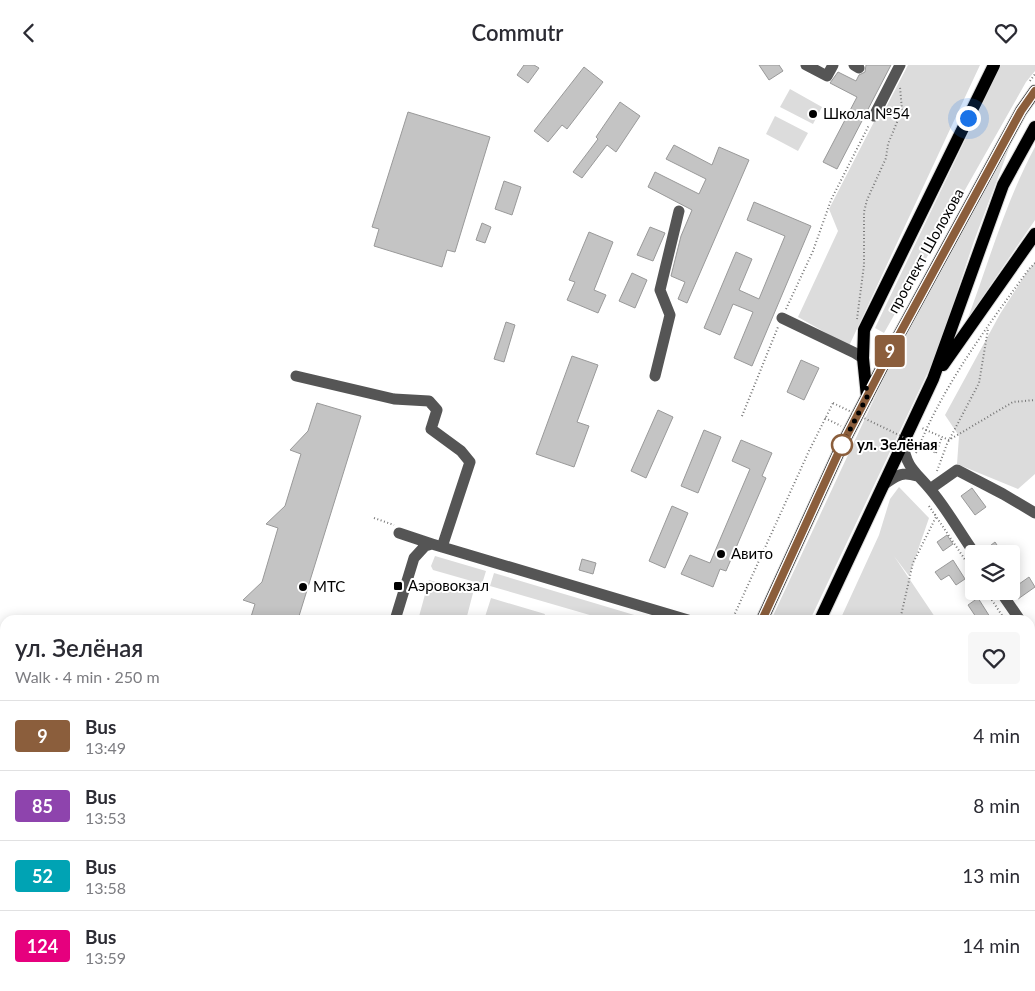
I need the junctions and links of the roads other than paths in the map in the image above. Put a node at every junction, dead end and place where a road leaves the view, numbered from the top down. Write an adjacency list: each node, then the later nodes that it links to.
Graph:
1 (806, 65): 2 (street)
2 (832, 65)
3 (994, 65): 11 (main road)
4 (898, 69): 6 (street)
5 (1033, 85): 15 (main road, проспект Шолохова)
6 (874, 116)
7 (1035, 127): 14 (main road)
8 (679, 211): 13 (street)
9 (1035, 233): 14 (main road)
10 (782, 318): 11 (street)
11 (864, 358): 15 (main road)
12 (296, 375): 22 (street)
13 (655, 376)
14 (934, 379): 16 (main road)
15 (867, 397): 27 (main road, проспект Шолохова)
16 (903, 443): 17 (street); 18 (main road)
17 (917, 476): 18 (street); 19 (street)
18 (883, 485): 28 (main road)
19 (930, 489): 20 (street); 23 (street)
20 (1035, 513)
21 (400, 530): 22 (street)
22 (437, 545): 25 (street); 26 (street)
23 (968, 545)
24 (1006, 600): 29 (street)
25 (397, 615)
26 (671, 615)
27 (764, 615)
28 (822, 615)
29 (1017, 615)

